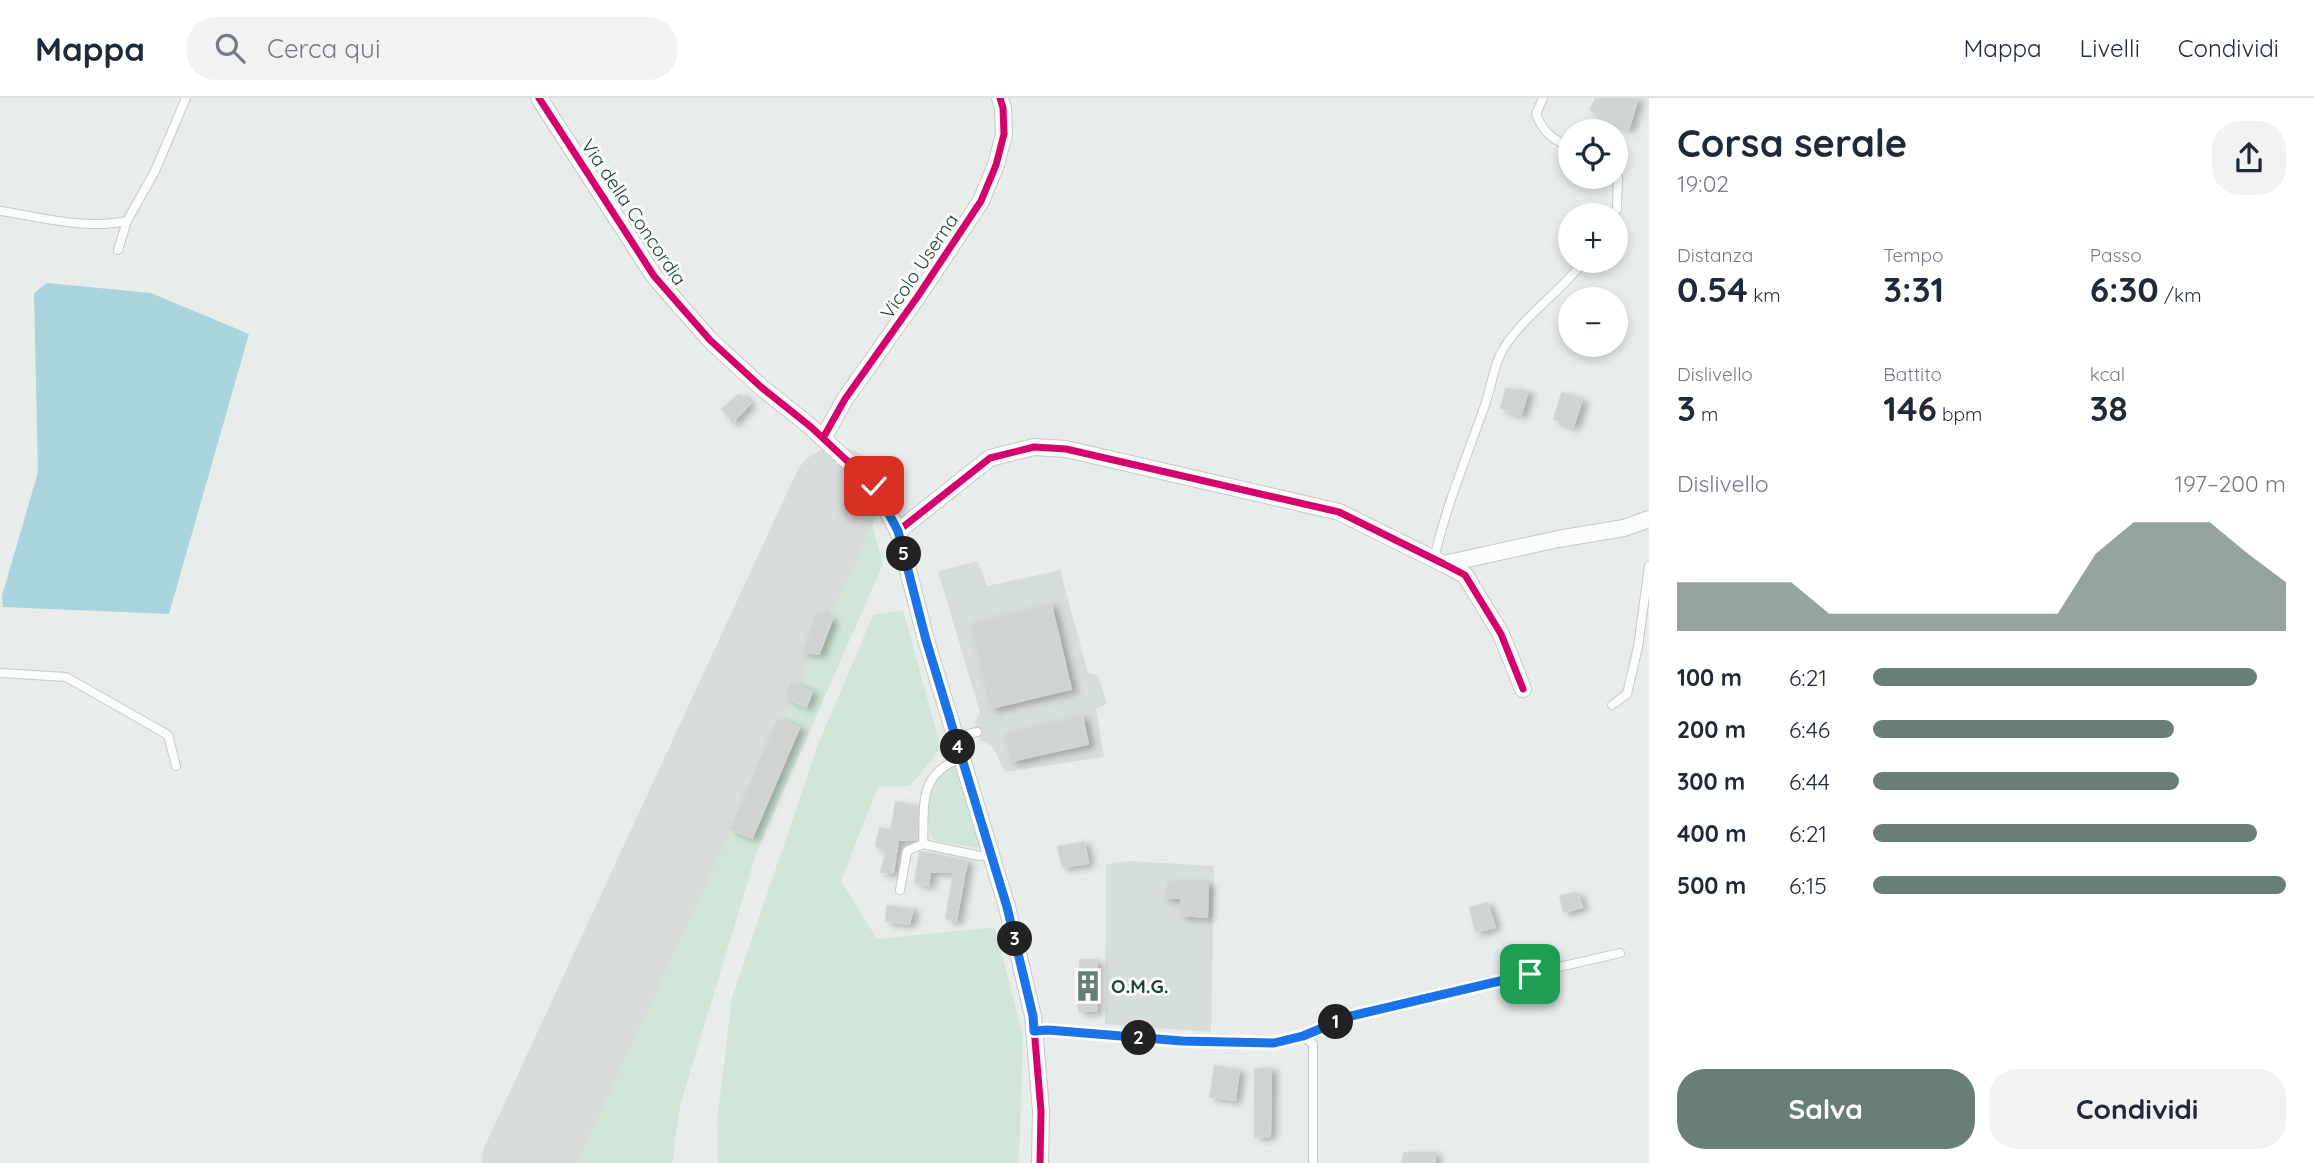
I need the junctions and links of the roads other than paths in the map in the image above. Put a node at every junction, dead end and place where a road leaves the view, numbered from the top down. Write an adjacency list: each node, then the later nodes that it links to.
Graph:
1 (186, 98): 7 (lane)
2 (539, 98): 10 (street, Via della Concordia)
3 (1000, 98): 10 (street, Vicolo Userna)
4 (1543, 98): 5 (lane)
5 (1558, 142)
6 (0, 211): 7 (lane)
7 (127, 221): 8 (lane)
8 (118, 250)
9 (1575, 273): 13 (lane)
10 (823, 438): 12 (street, Via della Concordia)
11 (1649, 519): 13 (street)
12 (898, 531): 13 (street); 19 (street, Via della Concordia)
13 (1439, 561): 16 (street)
14 (1649, 566): 17 (lane)
15 (0, 673): 21 (lane)
16 (1522, 690)
17 (1612, 705)
18 (977, 732): 19 (lane)
19 (955, 737): 20 (street, Via della Concordia)
20 (961, 758): 22 (lane); 23 (street, Via della Concordia)
21 (176, 766)
22 (923, 844): 23 (lane); 24 (lane)
23 (991, 855): 26 (street, Via della Concordia)
24 (900, 890)
25 (1619, 953): 27 (lane)
26 (1034, 1031): 27 (lane); 28 (street, Via della Concordia)
27 (1303, 1036): 29 (lane)
28 (1041, 1163)
29 (1313, 1163)

